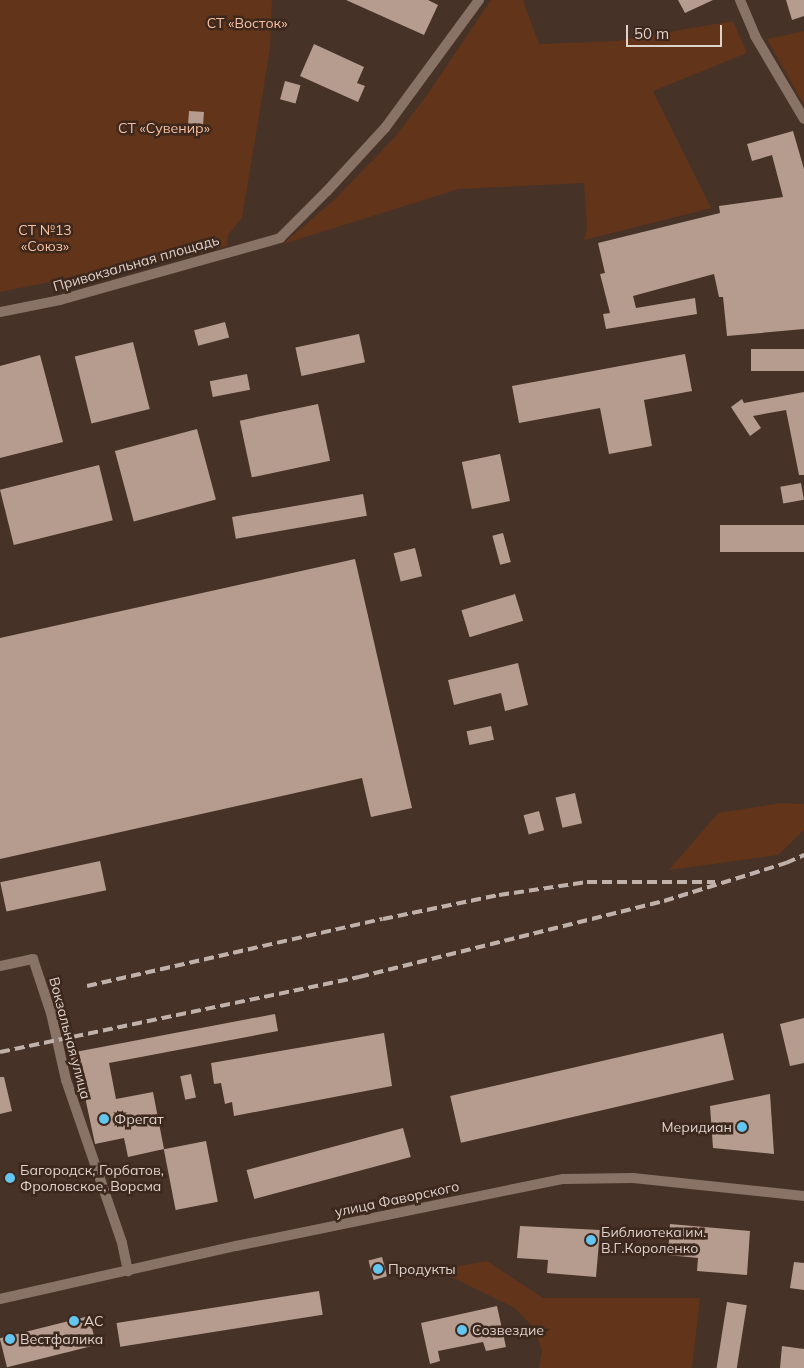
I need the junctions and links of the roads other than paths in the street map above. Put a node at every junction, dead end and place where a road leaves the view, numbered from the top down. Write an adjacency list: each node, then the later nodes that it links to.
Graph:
1 (479, 0): 4 (street, Привокзальная площадь)
2 (740, 0): 3 (street)
3 (804, 119)
4 (0, 312)
5 (0, 966): 7 (street, Вокзальная улица)
6 (804, 1196): 7 (street, улица Фаворского)
7 (128, 1271): 8 (street, улица Фаворского)
8 (0, 1299)

